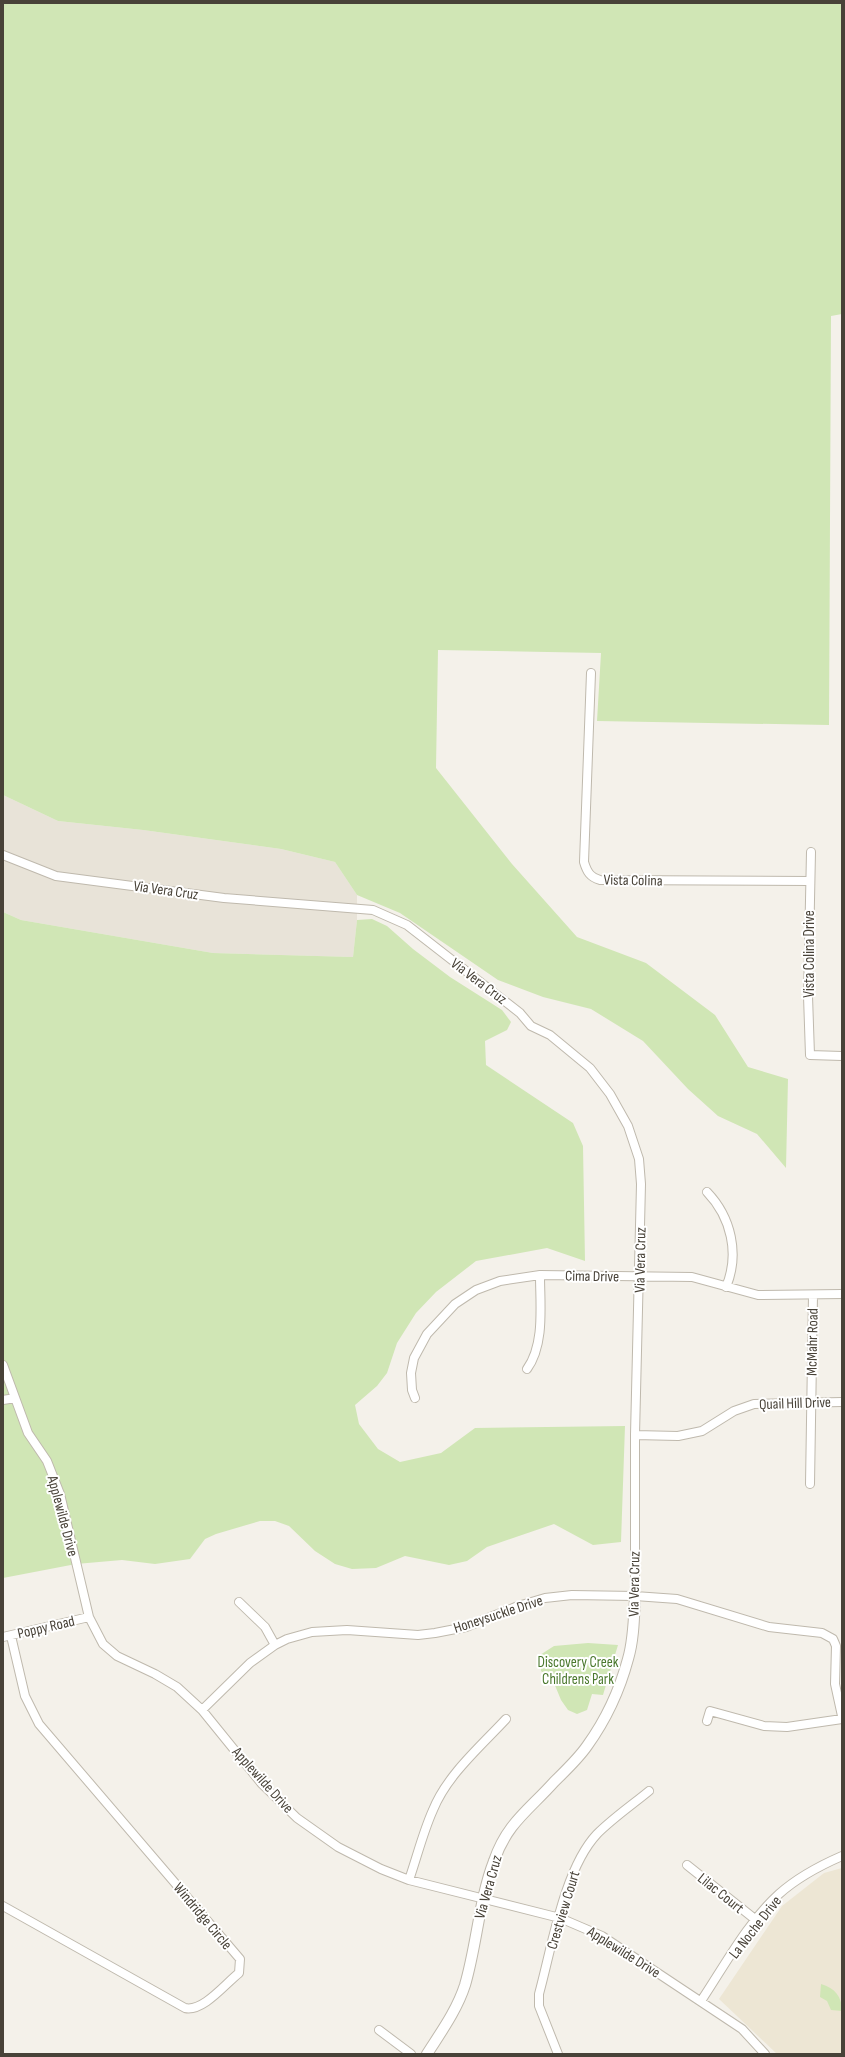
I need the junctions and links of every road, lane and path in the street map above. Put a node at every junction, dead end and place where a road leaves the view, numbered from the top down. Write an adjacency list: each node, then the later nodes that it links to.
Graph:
1 (591, 673): 4 (street, Vista Colina)
2 (811, 852): 4 (street, Vista Colina Drive)
3 (3, 855): 8 (street, Via Vera Cruz)
4 (810, 881): 5 (street, Vista Colina Drive)
5 (842, 1056)
6 (707, 1192): 9 (street)
7 (540, 1275): 8 (street, Cima Drive); 13 (street); 15 (street, Cima Drive)
8 (640, 1277): 9 (street, Cima Drive); 19 (street, Via Vera Cruz)
9 (726, 1287): 11 (street, Cima Drive)
10 (842, 1294): 11 (street, Cima Drive)
11 (813, 1295): 18 (street, McMahr Road)
12 (3, 1365): 14 (street, Applewilde Drive)
13 (527, 1369)
14 (15, 1398): 16 (street); 23 (street, Applewilde Drive)
15 (415, 1398)
16 (3, 1400)
17 (842, 1402): 18 (street, Quail Hill Drive)
18 (812, 1404): 19 (street, Quail Hill Drive); 20 (street, McMahr Road)
19 (635, 1435): 21 (street, Via Vera Cruz)
20 (810, 1484)
21 (635, 1596): 25 (street, Honeysuckle Drive); 27 (street, Honeysuckle Drive); 34 (street, Via Vera Cruz)
22 (239, 1602): 25 (street)
23 (89, 1617): 24 (street, Poppy Road); 26 (street, Applewilde Drive)
24 (7, 1636): 35 (street, Windridge Circle)
25 (275, 1645): 26 (street, Honeysuckle Drive)
26 (202, 1710): 33 (street, Applewilde Drive)
27 (842, 1718): 29 (street)
28 (506, 1719): 33 (street)
29 (707, 1721)
30 (649, 1791): 36 (street, Crestview Court)
31 (842, 1856): 37 (street, La Noche Drive)
32 (687, 1865): 37 (street, Lilac Court)
33 (409, 1880): 34 (street, Applewilde Drive)
34 (483, 1899): 36 (street, Applewilde Drive); 41 (street, Via Vera Cruz)
35 (3, 1906)
36 (560, 1918): 38 (street, Applewilde Drive); 42 (street, Crestview Court)
37 (756, 1920): 38 (street, La Noche Drive)
38 (701, 2001): 43 (street, Applewilde Drive)
39 (379, 2030): 40 (street)
40 (411, 2054)
41 (427, 2054)
42 (558, 2054)
43 (765, 2054)

